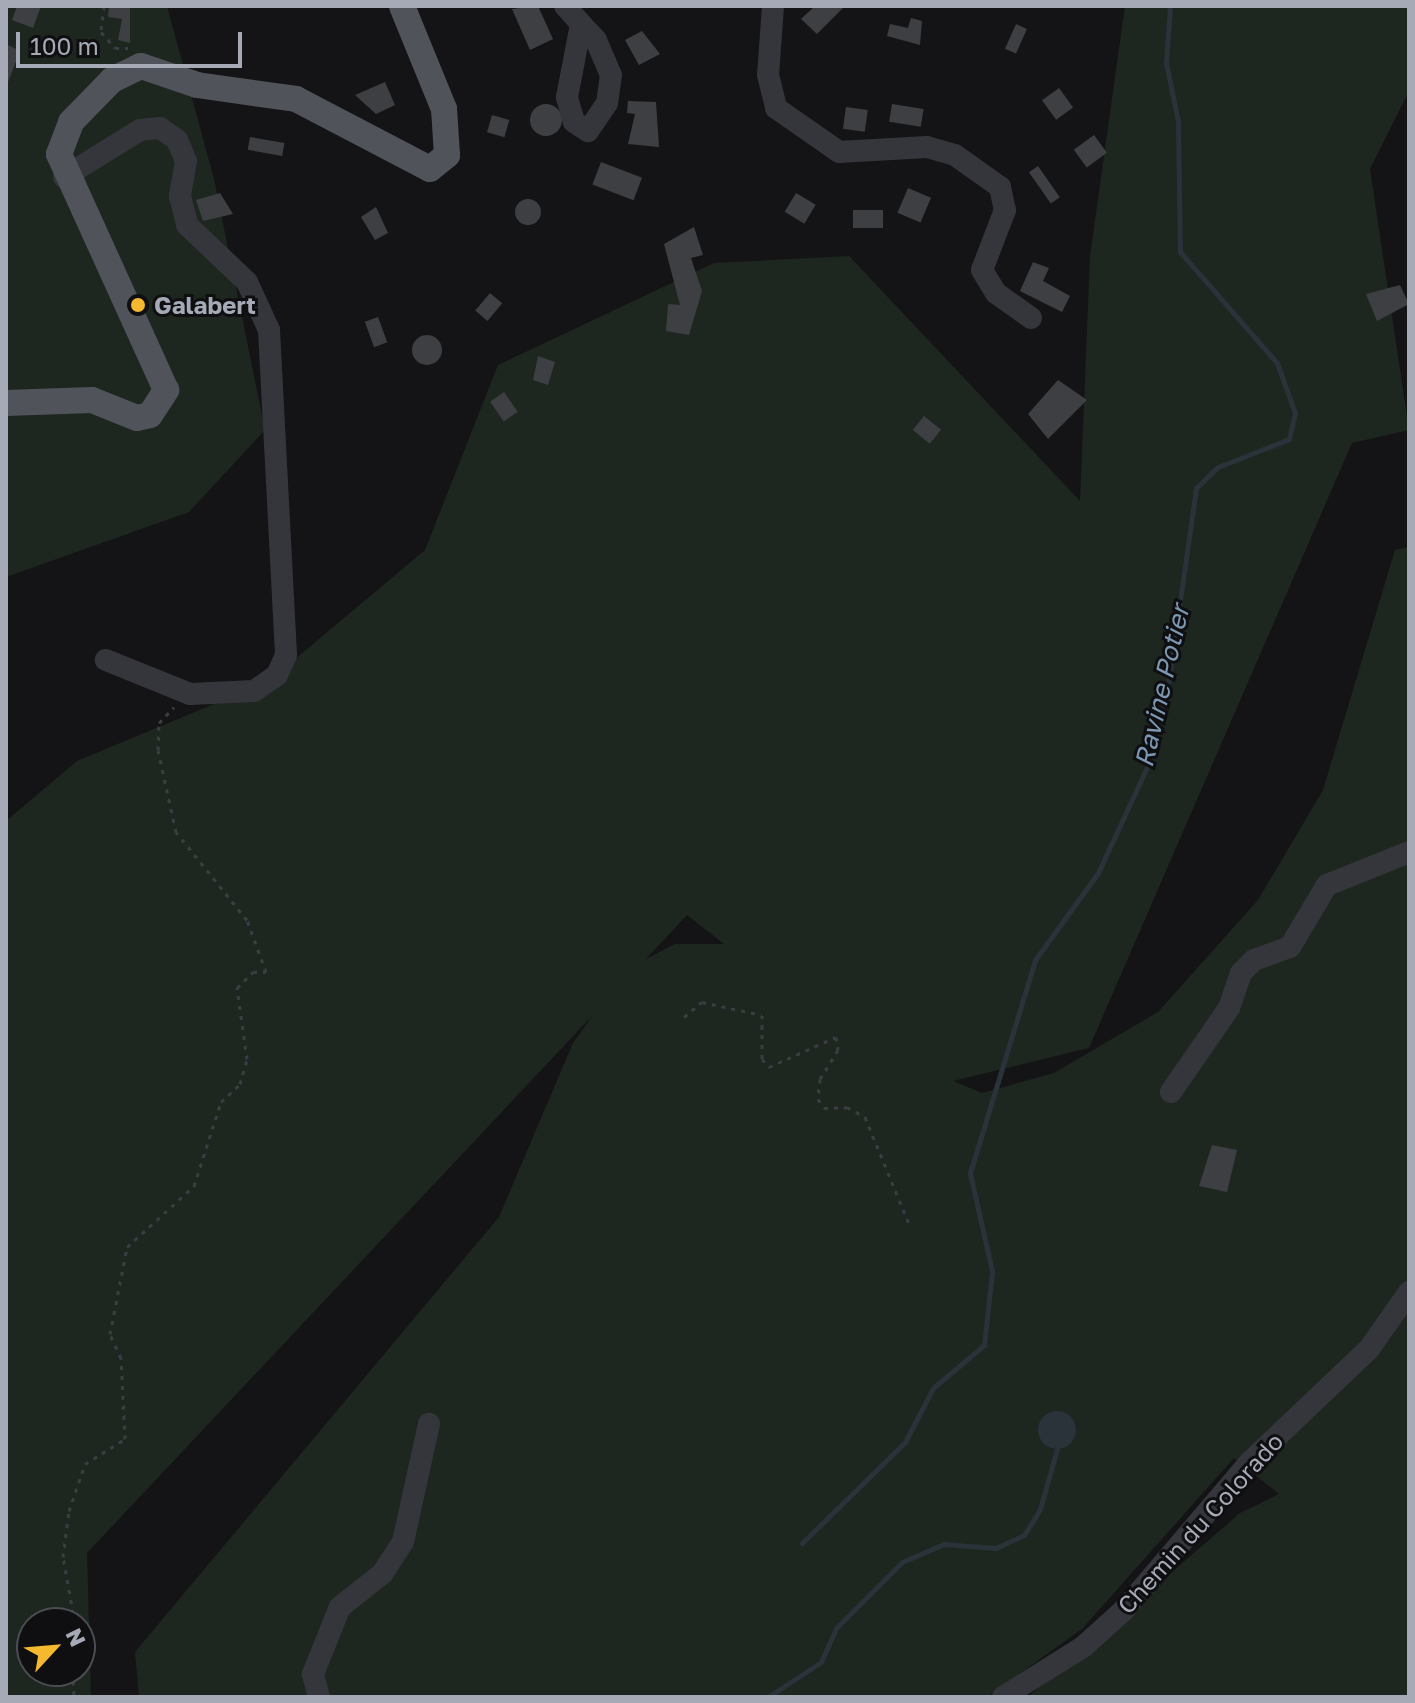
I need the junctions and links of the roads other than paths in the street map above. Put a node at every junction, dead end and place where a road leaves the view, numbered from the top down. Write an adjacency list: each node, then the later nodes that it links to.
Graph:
1 (402, 6): 5 (main road)
2 (565, 6): 4 (street)
3 (773, 6): 6 (street)
4 (581, 24)
5 (64, 177): 7 (main road); 8 (street)
6 (1031, 318)
7 (6, 403)
8 (106, 660)
9 (1409, 852): 10 (street)
10 (1171, 1092)
11 (1409, 1292): 14 (street, Chemin du Colorado)
12 (429, 1424): 13 (street)
13 (319, 1697)
14 (1003, 1697)

